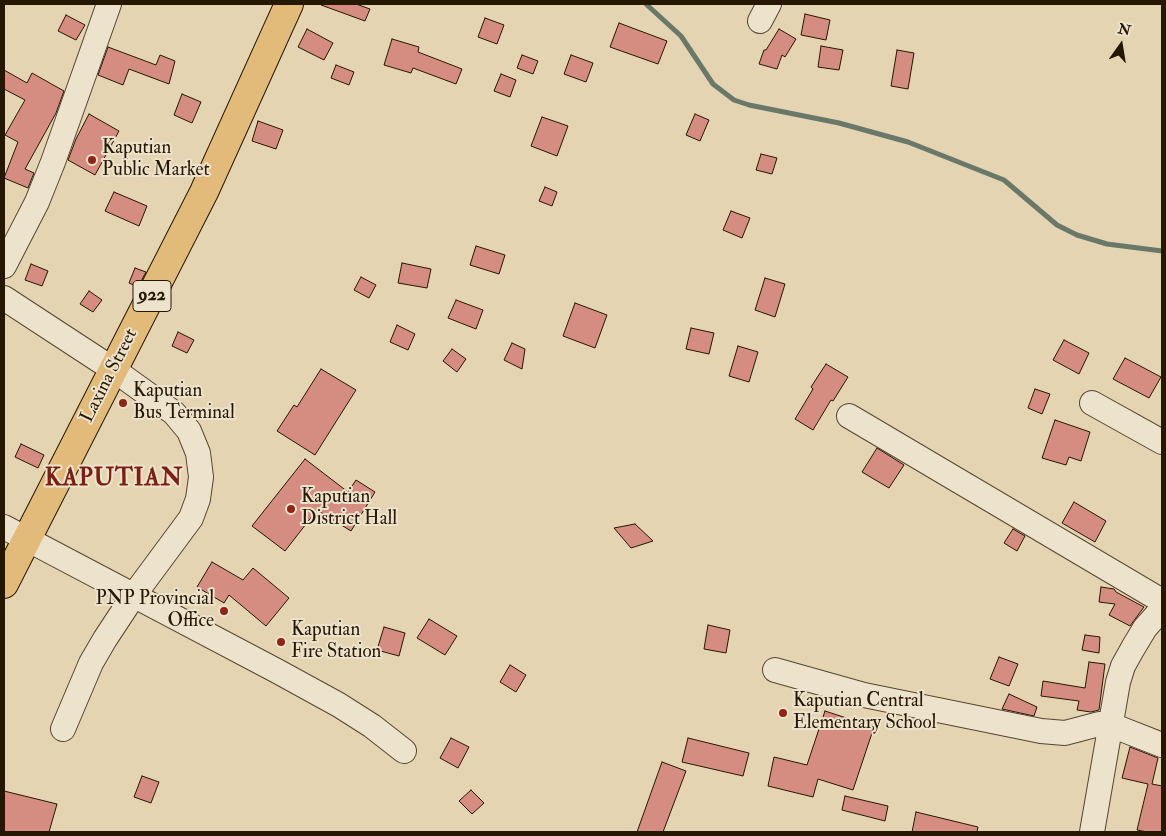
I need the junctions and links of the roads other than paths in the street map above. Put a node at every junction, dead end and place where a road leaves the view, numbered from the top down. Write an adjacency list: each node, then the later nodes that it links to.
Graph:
1 (109, 4): 3 (street)
2 (290, 4): 5 (main road, Laxina Street / 922)
3 (4, 266)
4 (4, 298): 5 (street)
5 (114, 370): 9 (main road, Laxina Street / 922); 11 (street)
6 (1092, 403): 8 (street)
7 (849, 416): 12 (street)
8 (1162, 442)
9 (15, 533): 10 (main road, Laxina Street / 922); 11 (street)
10 (4, 584)
11 (134, 595): 16 (street); 18 (street)
12 (1162, 600)
13 (1162, 609): 15 (street)
14 (774, 670): 15 (street)
15 (1111, 725): 17 (street); 19 (street)
16 (63, 730)
17 (1162, 745)
18 (404, 751)
19 (1092, 832)

